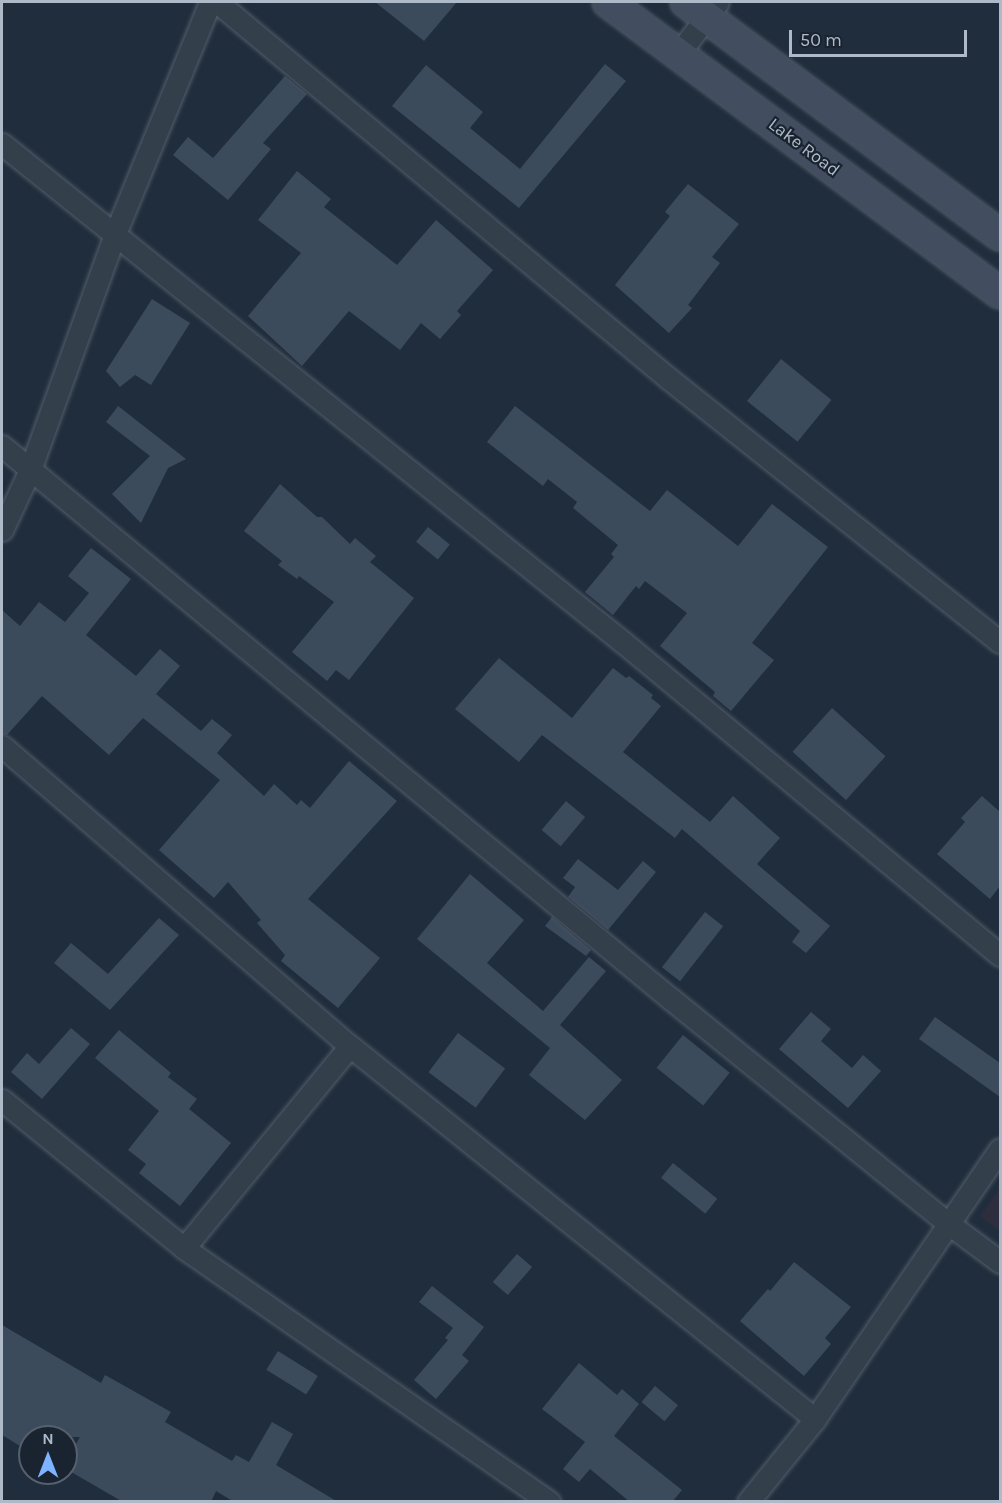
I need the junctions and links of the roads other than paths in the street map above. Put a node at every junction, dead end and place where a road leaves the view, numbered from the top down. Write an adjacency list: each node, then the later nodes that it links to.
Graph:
1 (210, 2): 7 (street)
2 (217, 2): 13 (street)
3 (608, 2): 5 (main road, Lake Road)
4 (703, 6): 5 (street); 8 (main road)
5 (679, 53): 9 (main road, Lake Road)
6 (2, 144): 7 (street)
7 (115, 234): 11 (street); 15 (street)
8 (1000, 235)
9 (1000, 293)
10 (2, 446): 11 (street)
11 (30, 470): 12 (street); 19 (street)
12 (2, 530)
13 (1000, 642)
14 (2, 746): 16 (street)
15 (1000, 955)
16 (350, 1046): 20 (street); 22 (street)
17 (2, 1100): 20 (street)
18 (1000, 1149): 19 (street)
19 (949, 1224): 21 (street); 22 (street)
20 (184, 1248): 23 (street)
21 (1000, 1262)
22 (815, 1419): 24 (street)
23 (549, 1502)
24 (748, 1502)

